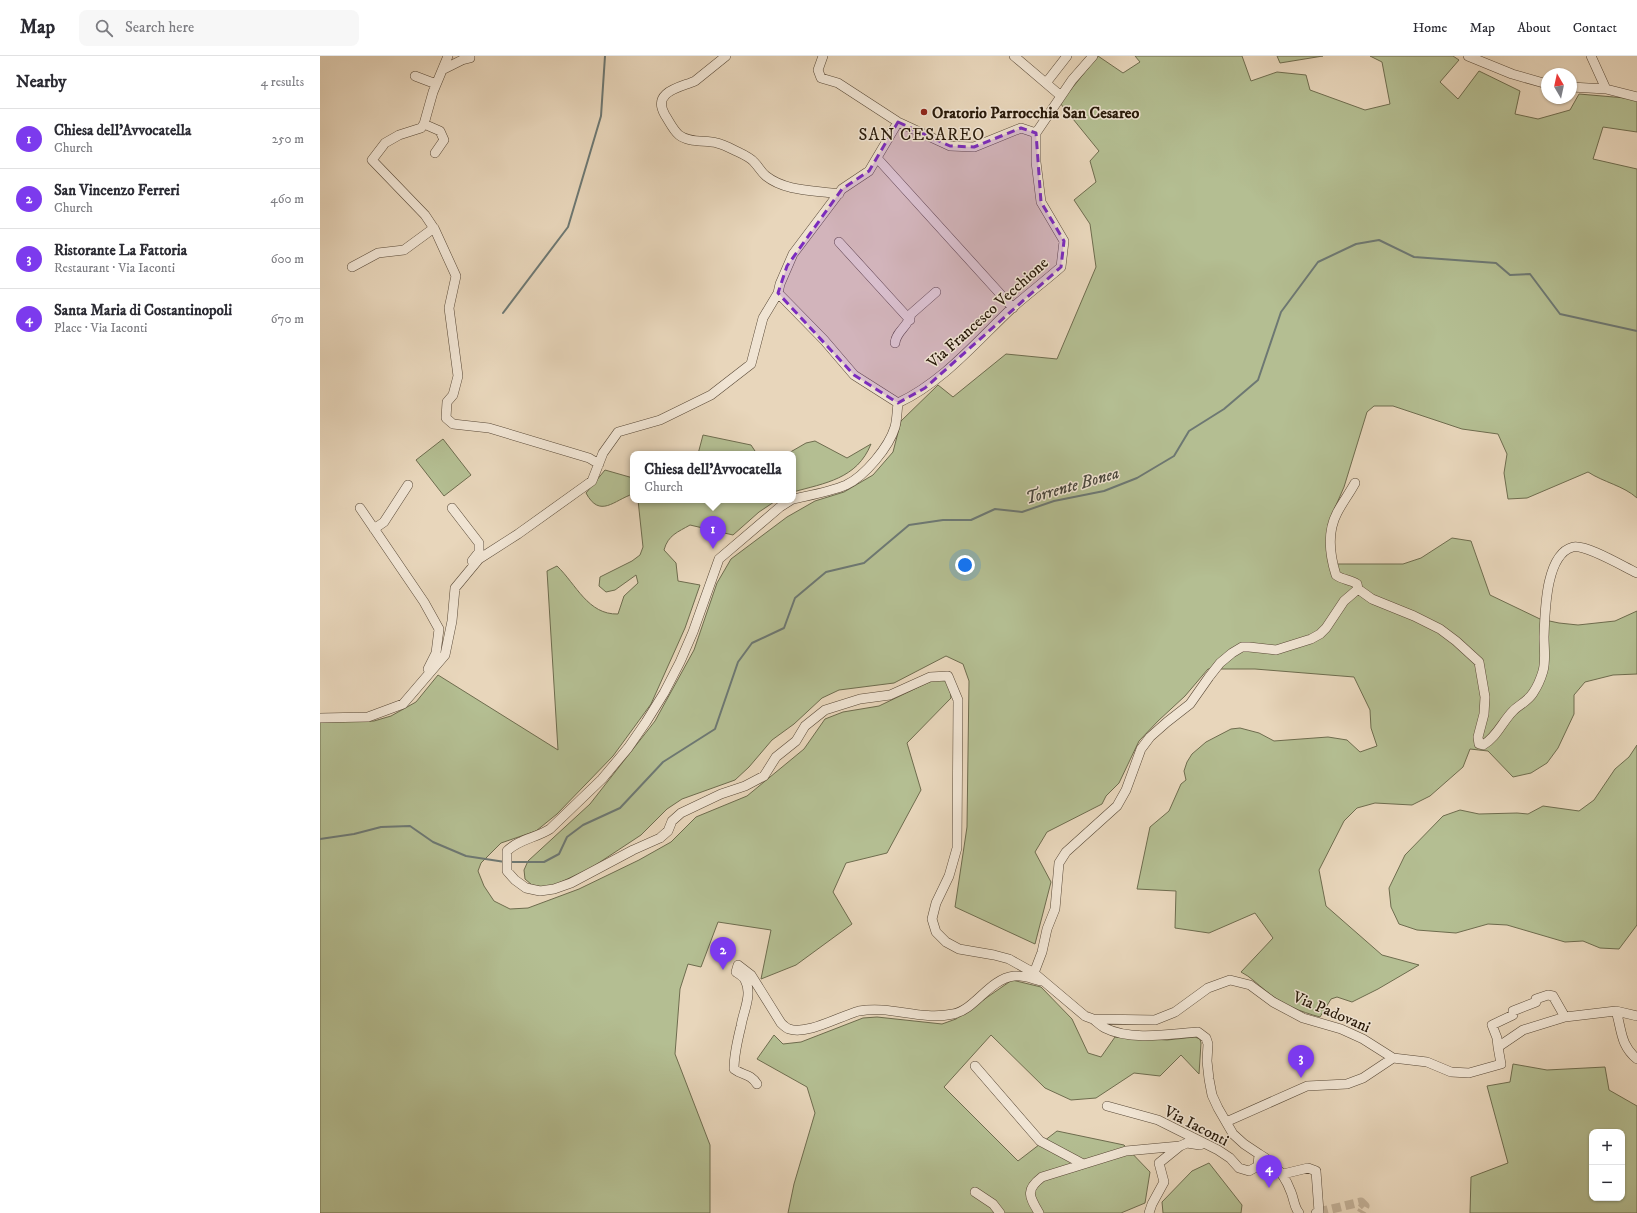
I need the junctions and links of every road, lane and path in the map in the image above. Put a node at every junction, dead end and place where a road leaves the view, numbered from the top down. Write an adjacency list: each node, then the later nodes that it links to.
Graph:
1 (448, 56): 10 (street)
2 (470, 56): 10 (street)
3 (726, 56): 24 (street)
4 (823, 56): 19 (street)
5 (1014, 56): 13 (street)
6 (1067, 56): 13 (street)
7 (1093, 56): 17 (street)
8 (1469, 56): 12 (street)
9 (1591, 56): 16 (street)
10 (442, 70): 14 (street)
11 (415, 76): 14 (street)
12 (1541, 82)
13 (1046, 83): 17 (street)
14 (436, 84): 20 (street)
15 (1577, 87): 16 (street)
16 (1606, 88): 18 (street)
17 (1061, 96): 21 (street)
18 (1637, 97)
19 (898, 122): 21 (street); 23 (street)
20 (424, 124): 22 (street); 25 (street)
21 (1036, 133): 30 (street, Via Francesco Vecchione)
22 (435, 153)
23 (877, 158): 24 (street); 30 (street)
24 (839, 194): 29 (street)
25 (434, 228): 27 (street); 34 (street)
26 (839, 242): 31 (street)
27 (352, 267)
28 (936, 292): 31 (street)
29 (778, 293): 33 (street); 34 (street)
30 (1013, 308): 33 (street, Via Francesco Vecchione)
31 (910, 320): 32 (street)
32 (895, 343)
33 (898, 403): 37 (street)
34 (598, 464): 43 (street)
35 (1355, 483): 44 (street)
36 (408, 485): 41 (street)
37 (796, 499)
38 (787, 503): 47 (street, Via Padovani)
39 (360, 508): 41 (street)
40 (452, 508): 43 (street)
41 (374, 529): 45 (street)
42 (1637, 573): 44 (street)
43 (465, 576): 45 (street)
44 (1358, 590): 47 (street)
45 (421, 684): 46 (street)
46 (320, 718)
47 (1034, 973): 48 (street, Via Padovani)
48 (1044, 982): 52 (street, Via Padovani); 57 (street)
49 (1616, 1011): 50 (street); 51 (street); 55 (street)
50 (1637, 1016)
51 (1565, 1017): 53 (street); 53 (street)
52 (1093, 1018): 54 (street, Via Padovani); 59 (street, Via Iaconti)
53 (1498, 1047): 54 (street)
54 (1393, 1058): 59 (street, Via Iaconti)
55 (1637, 1059)
56 (976, 1066): 63 (street)
57 (757, 1084)
58 (1107, 1106): 61 (street, Via Iaconti)
59 (1226, 1122): 62 (street, Via Iaconti)
60 (1180, 1146): 61 (street); 63 (street); 68 (street)
61 (1208, 1146): 62 (street, Via Iaconti)
62 (1259, 1154): 64 (street, Via Iaconti)
63 (1083, 1164): 67 (street)
64 (1283, 1174): 69 (street, Via Iaconti); 70 (street)
65 (975, 1192): 66 (street)
66 (1000, 1213)
67 (1039, 1213)
68 (1149, 1213)
69 (1299, 1213)
70 (1316, 1213)

